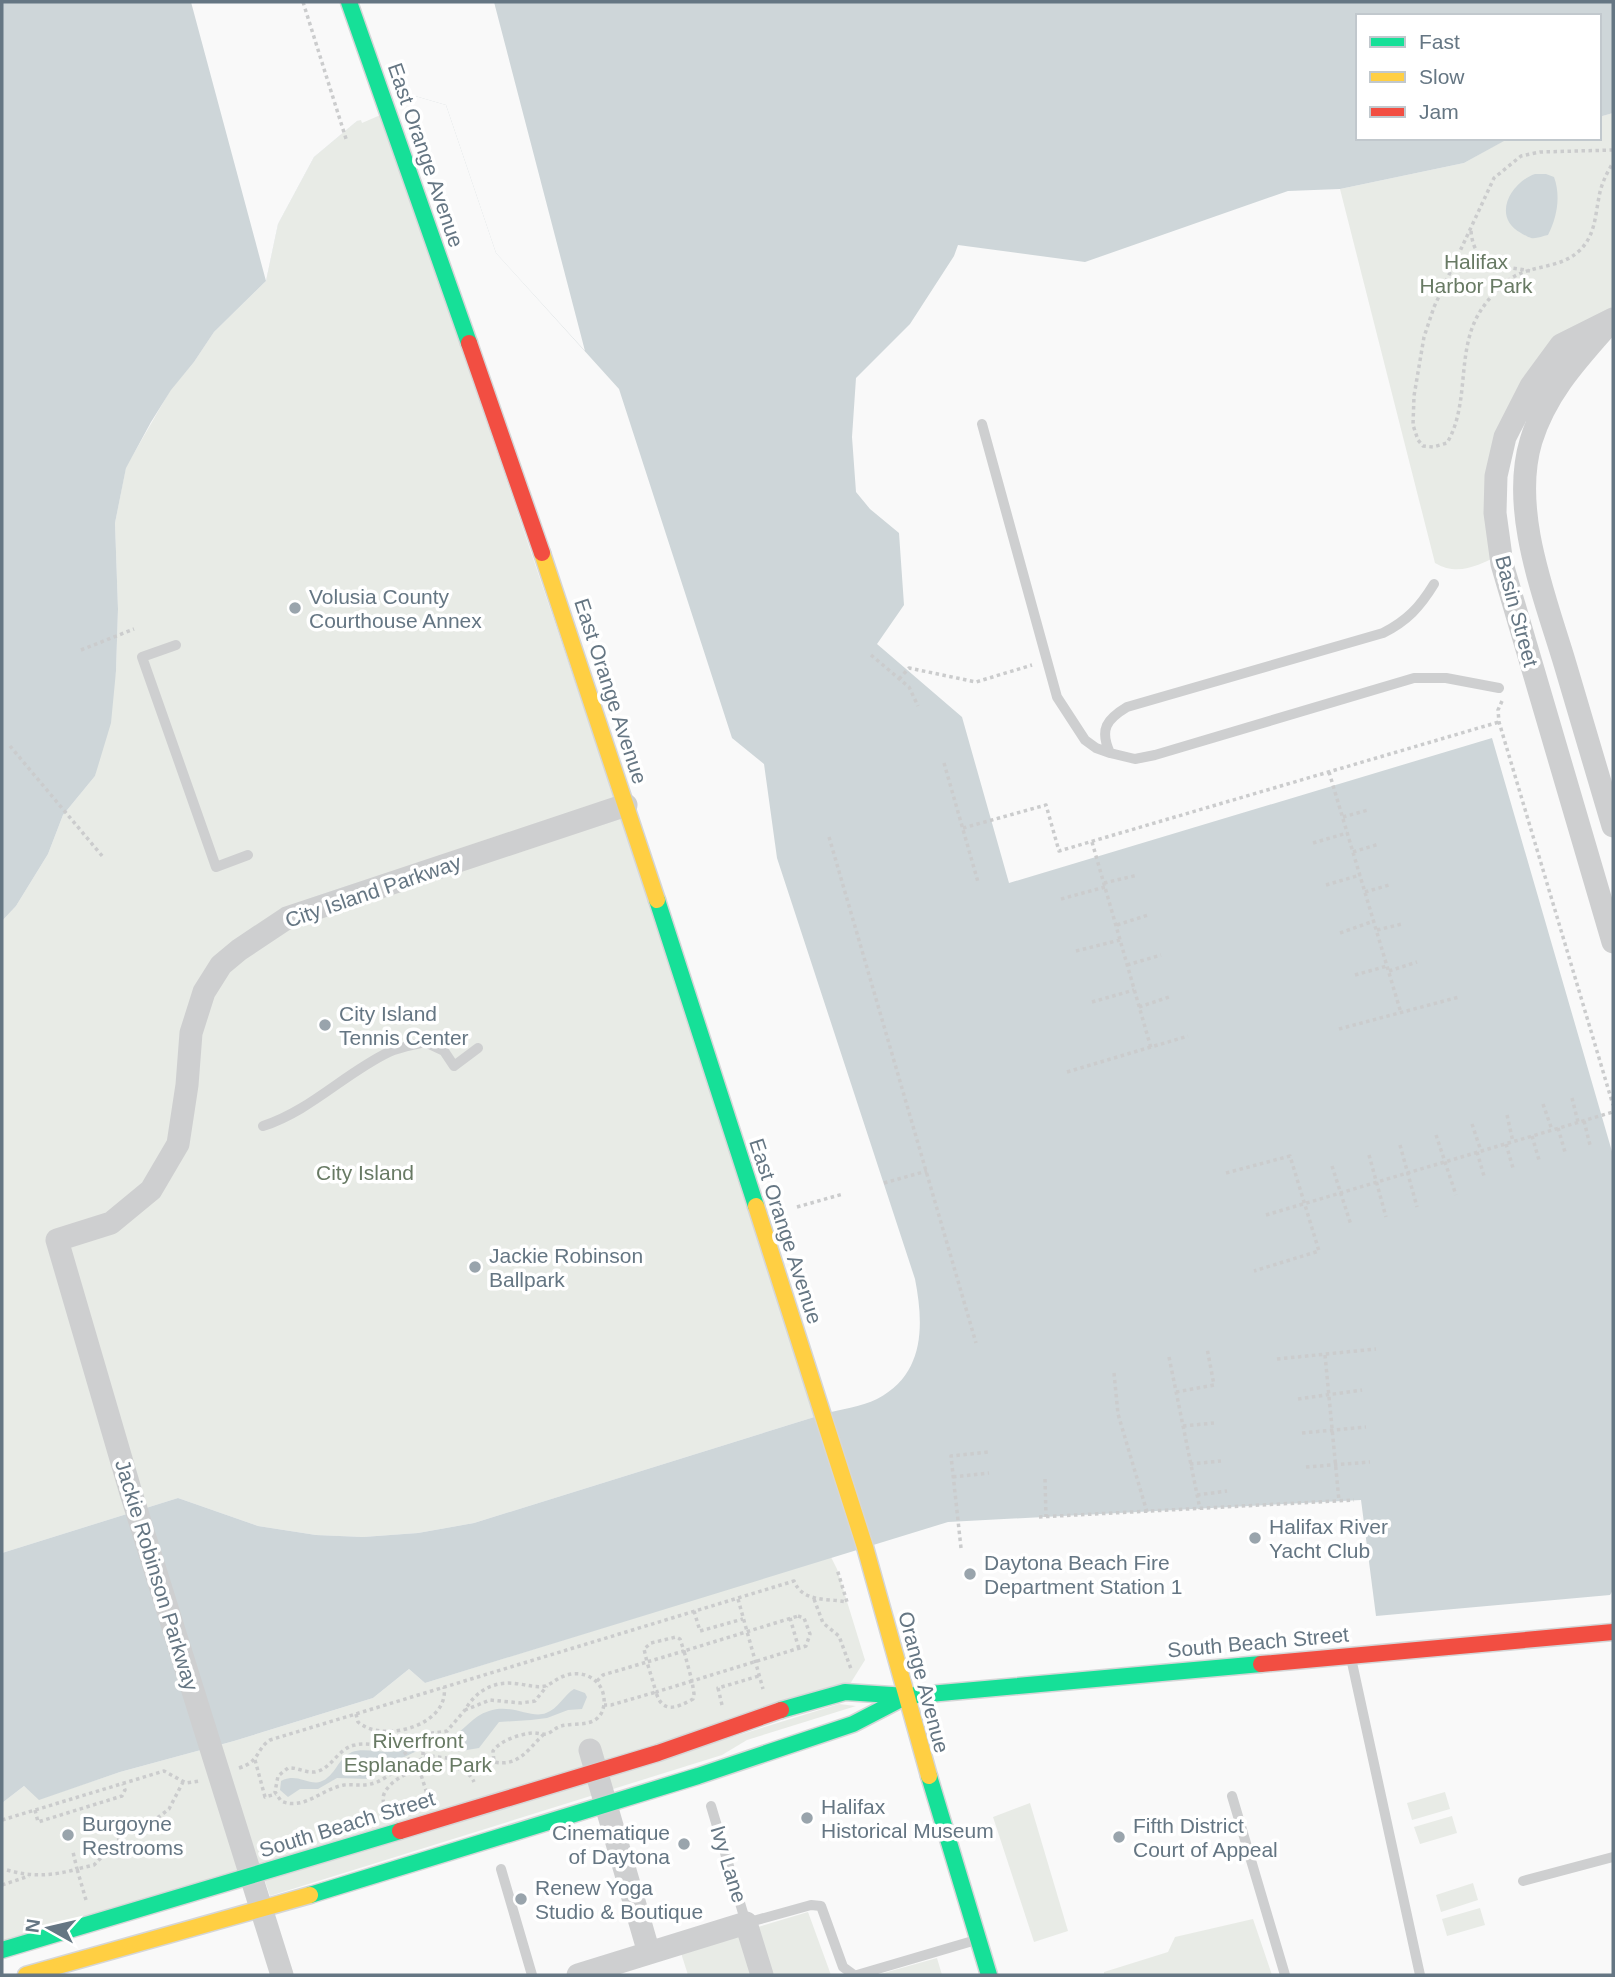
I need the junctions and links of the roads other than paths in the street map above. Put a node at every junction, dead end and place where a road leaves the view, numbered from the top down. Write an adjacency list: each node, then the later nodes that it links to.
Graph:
1 (349, 2): 12 (street, East Orange Avenue)
2 (1613, 319): 4 (street, Basin Street); 5 (street, Basin Street)
3 (982, 424): 11 (lane)
4 (1535, 556): 5 (street); 9 (street, Basin Street)
5 (1502, 564): 10 (street, Basin Street)
6 (1434, 584): 11 (lane)
7 (176, 645): 14 (lane)
8 (1501, 693): 11 (lane)
9 (1584, 728): 10 (street); 13 (street, Basin Street)
10 (1553, 739): 15 (street, Basin Street)
11 (1110, 752)
12 (626, 804): 19 (street, City Island Parkway); 20 (street, East Orange Avenue)
13 (1613, 826)
14 (248, 855)
15 (1610, 917): 16 (street, Basin Street)
16 (1613, 942)
17 (478, 1048): 18 (lane)
18 (263, 1126)
19 (57, 1240): 30 (street, Jackie Robinson Parkway)
20 (819, 1399): 23 (street, Orange Avenue)
21 (1613, 1633): 22 (street, South Beach Street)
22 (1350, 1655): 23 (street, South Beach Street); 45 (lane)
23 (907, 1696): 24 (street, South Beach Street); 26 (street, South Beach Street); 34 (street, Orange Avenue)
24 (594, 1761): 26 (street); 30 (street, South Beach Street)
25 (1232, 1796): 44 (lane)
26 (606, 1804): 32 (street, South Beach Street); 36 (street)
27 (711, 1806): 33 (lane, Ivy Lane)
28 (1613, 1857): 31 (lane)
29 (501, 1869): 39 (lane)
30 (252, 1874): 32 (street, Jackie Robinson Parkway); 35 (street, South Beach Street)
31 (1523, 1881)
32 (262, 1909): 37 (street, South Beach Street); 38 (street, Jackie Robinson Parkway)
33 (746, 1923): 36 (street, Ivy Lane); 41 (street, Ivy Lane); 42 (lane)
34 (978, 1940): 42 (lane); 43 (street, Orange Avenue)
35 (2, 1950)
36 (649, 1953): 40 (street, Ivy Lane)
37 (26, 1975)
38 (282, 1975)
39 (532, 1975)
40 (578, 1975)
41 (762, 1975)
42 (855, 1975)
43 (989, 1975)
44 (1285, 1975)
45 (1420, 1975)

